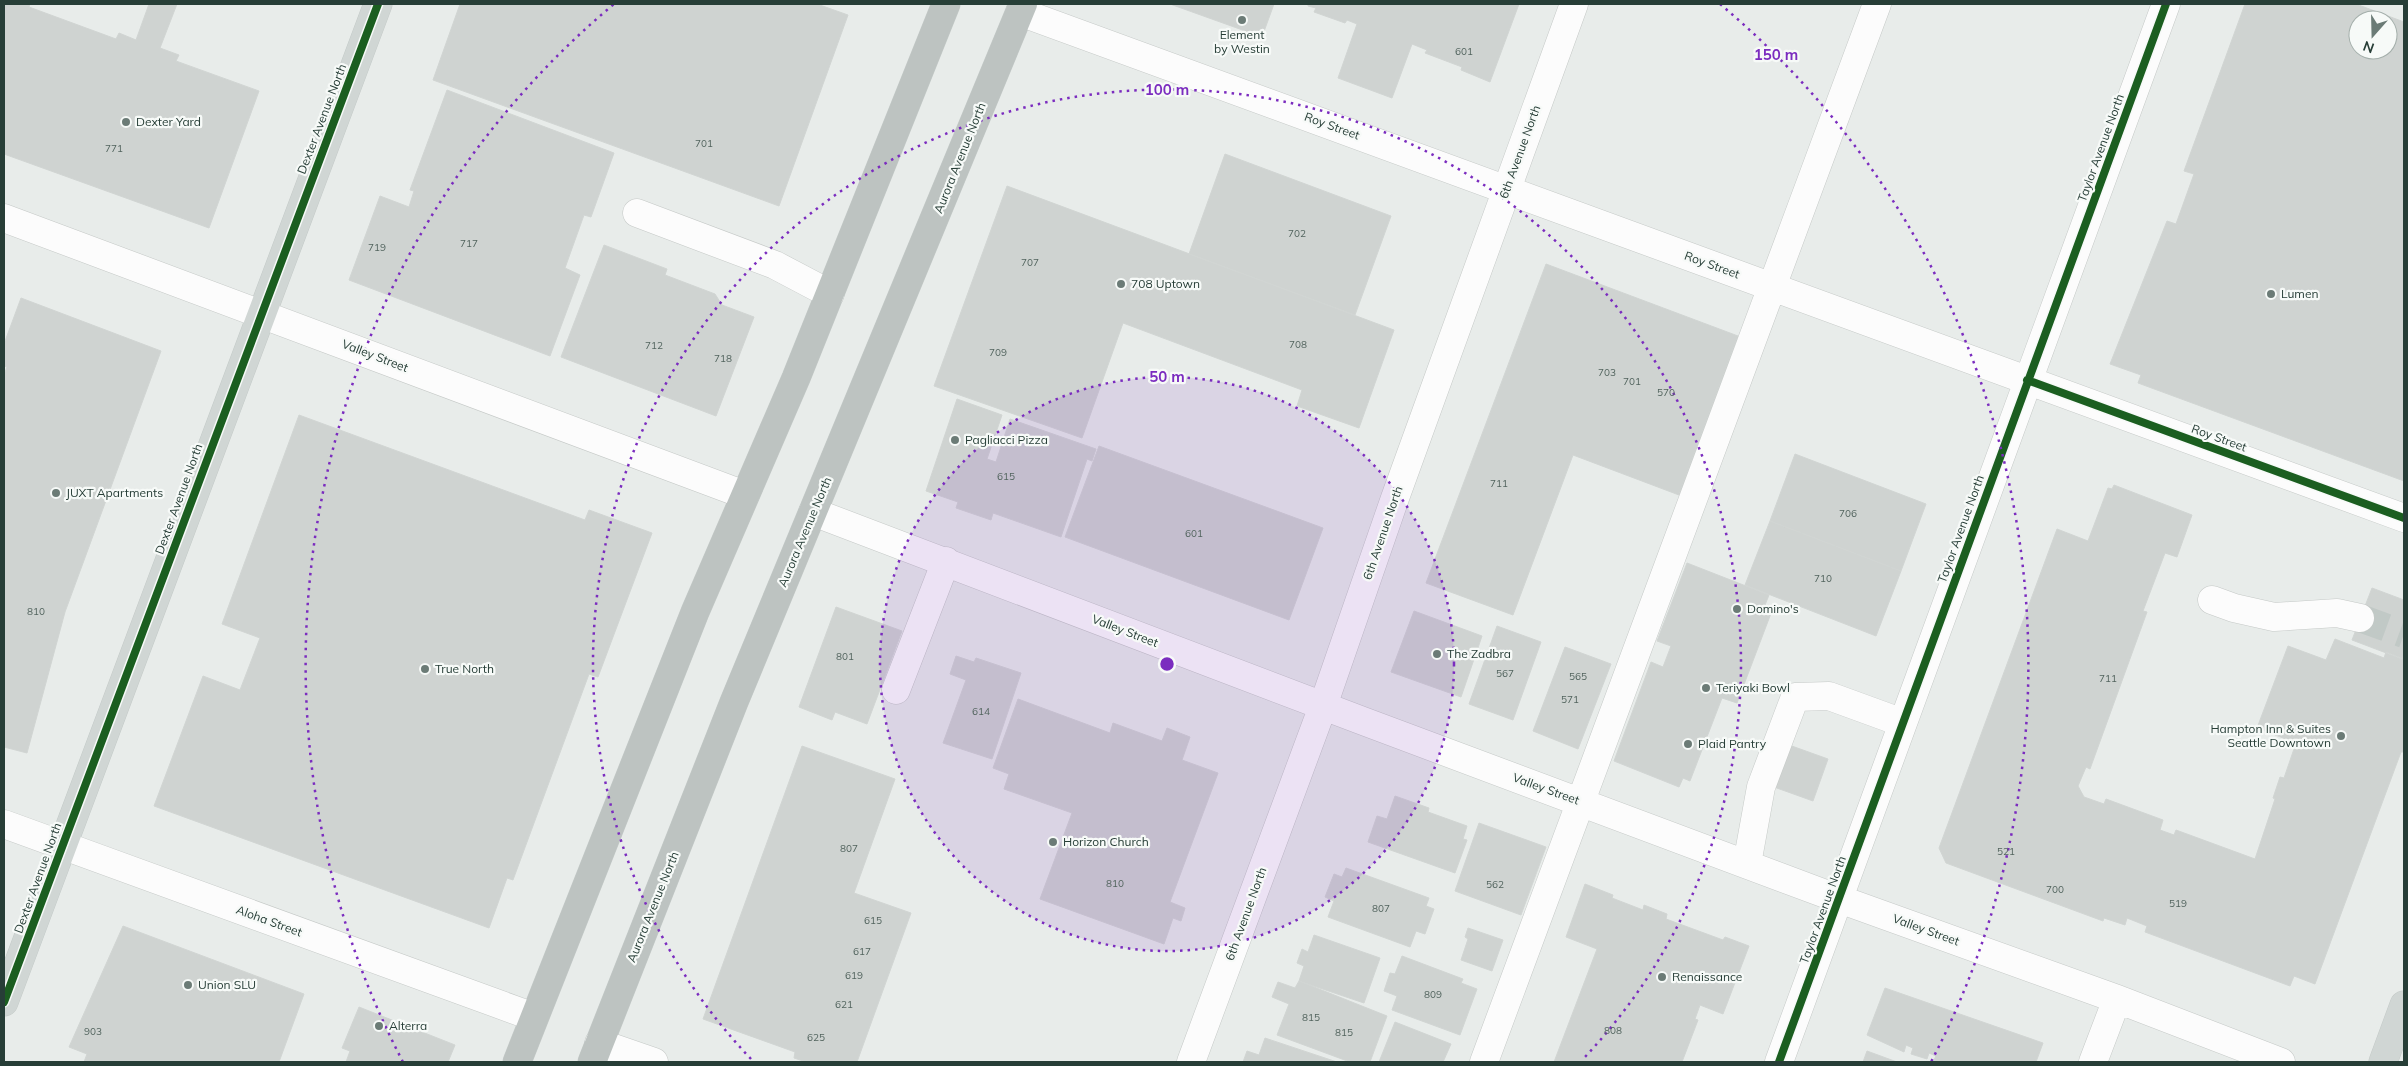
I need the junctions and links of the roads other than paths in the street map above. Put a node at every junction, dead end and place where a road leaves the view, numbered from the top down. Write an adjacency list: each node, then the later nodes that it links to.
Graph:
1 (378, 4): 12 (main road, Dexter Avenue North)
2 (946, 4): 11 (highway)
3 (1574, 4): 7 (street, 6th Avenue North)
4 (1877, 4): 10 (street)
5 (2166, 4): 13 (street, Taylor Avenue North)
6 (1022, 8): 7 (street, Roy Street); 15 (highway, Aurora Avenue North)
7 (1506, 189): 10 (street, Roy Street); 21 (street, 6th Avenue North)
8 (637, 213): 11 (street)
9 (4, 218): 12 (street, Valley Street)
10 (1771, 286): 13 (street, Roy Street); 23 (street)
11 (830, 294): 14 (highway)
12 (260, 314): 14 (street, Valley Street); 25 (main road, Dexter Avenue North)
13 (2027, 380): 16 (street, Roy Street); 22 (street, Taylor Avenue North)
14 (745, 495): 31 (highway)
15 (813, 512): 17 (street, Valley Street); 32 (highway, Aurora Avenue North)
16 (2404, 518)
17 (946, 561): 20 (street); 21 (street, Valley Street)
18 (2212, 600): 19 (street)
19 (2360, 618)
20 (896, 690)
21 (1323, 706): 23 (street, Valley Street); 35 (street, 6th Avenue North)
22 (1903, 723): 26 (street); 27 (street, Taylor Avenue North)
23 (1581, 802): 26 (street, Valley Street); 36 (street)
24 (4, 824): 25 (street, Aloha Street)
25 (62, 846): 29 (main road, Dexter Avenue North); 31 (street, Aloha Street)
26 (1747, 864): 27 (street, Valley Street)
27 (1839, 899): 28 (street, Valley Street); 37 (street, Taylor Avenue North)
28 (2116, 999): 38 (street); 39 (street, Valley Street)
29 (4, 1002)
30 (2404, 1005): 40 (main road)
31 (534, 1018): 33 (highway)
32 (596, 1052): 34 (street)
33 (517, 1062)
34 (654, 1062)
35 (1191, 1062)
36 (1484, 1062)
37 (1779, 1062)
38 (2093, 1062)
39 (2281, 1062)
40 (2382, 1062)

